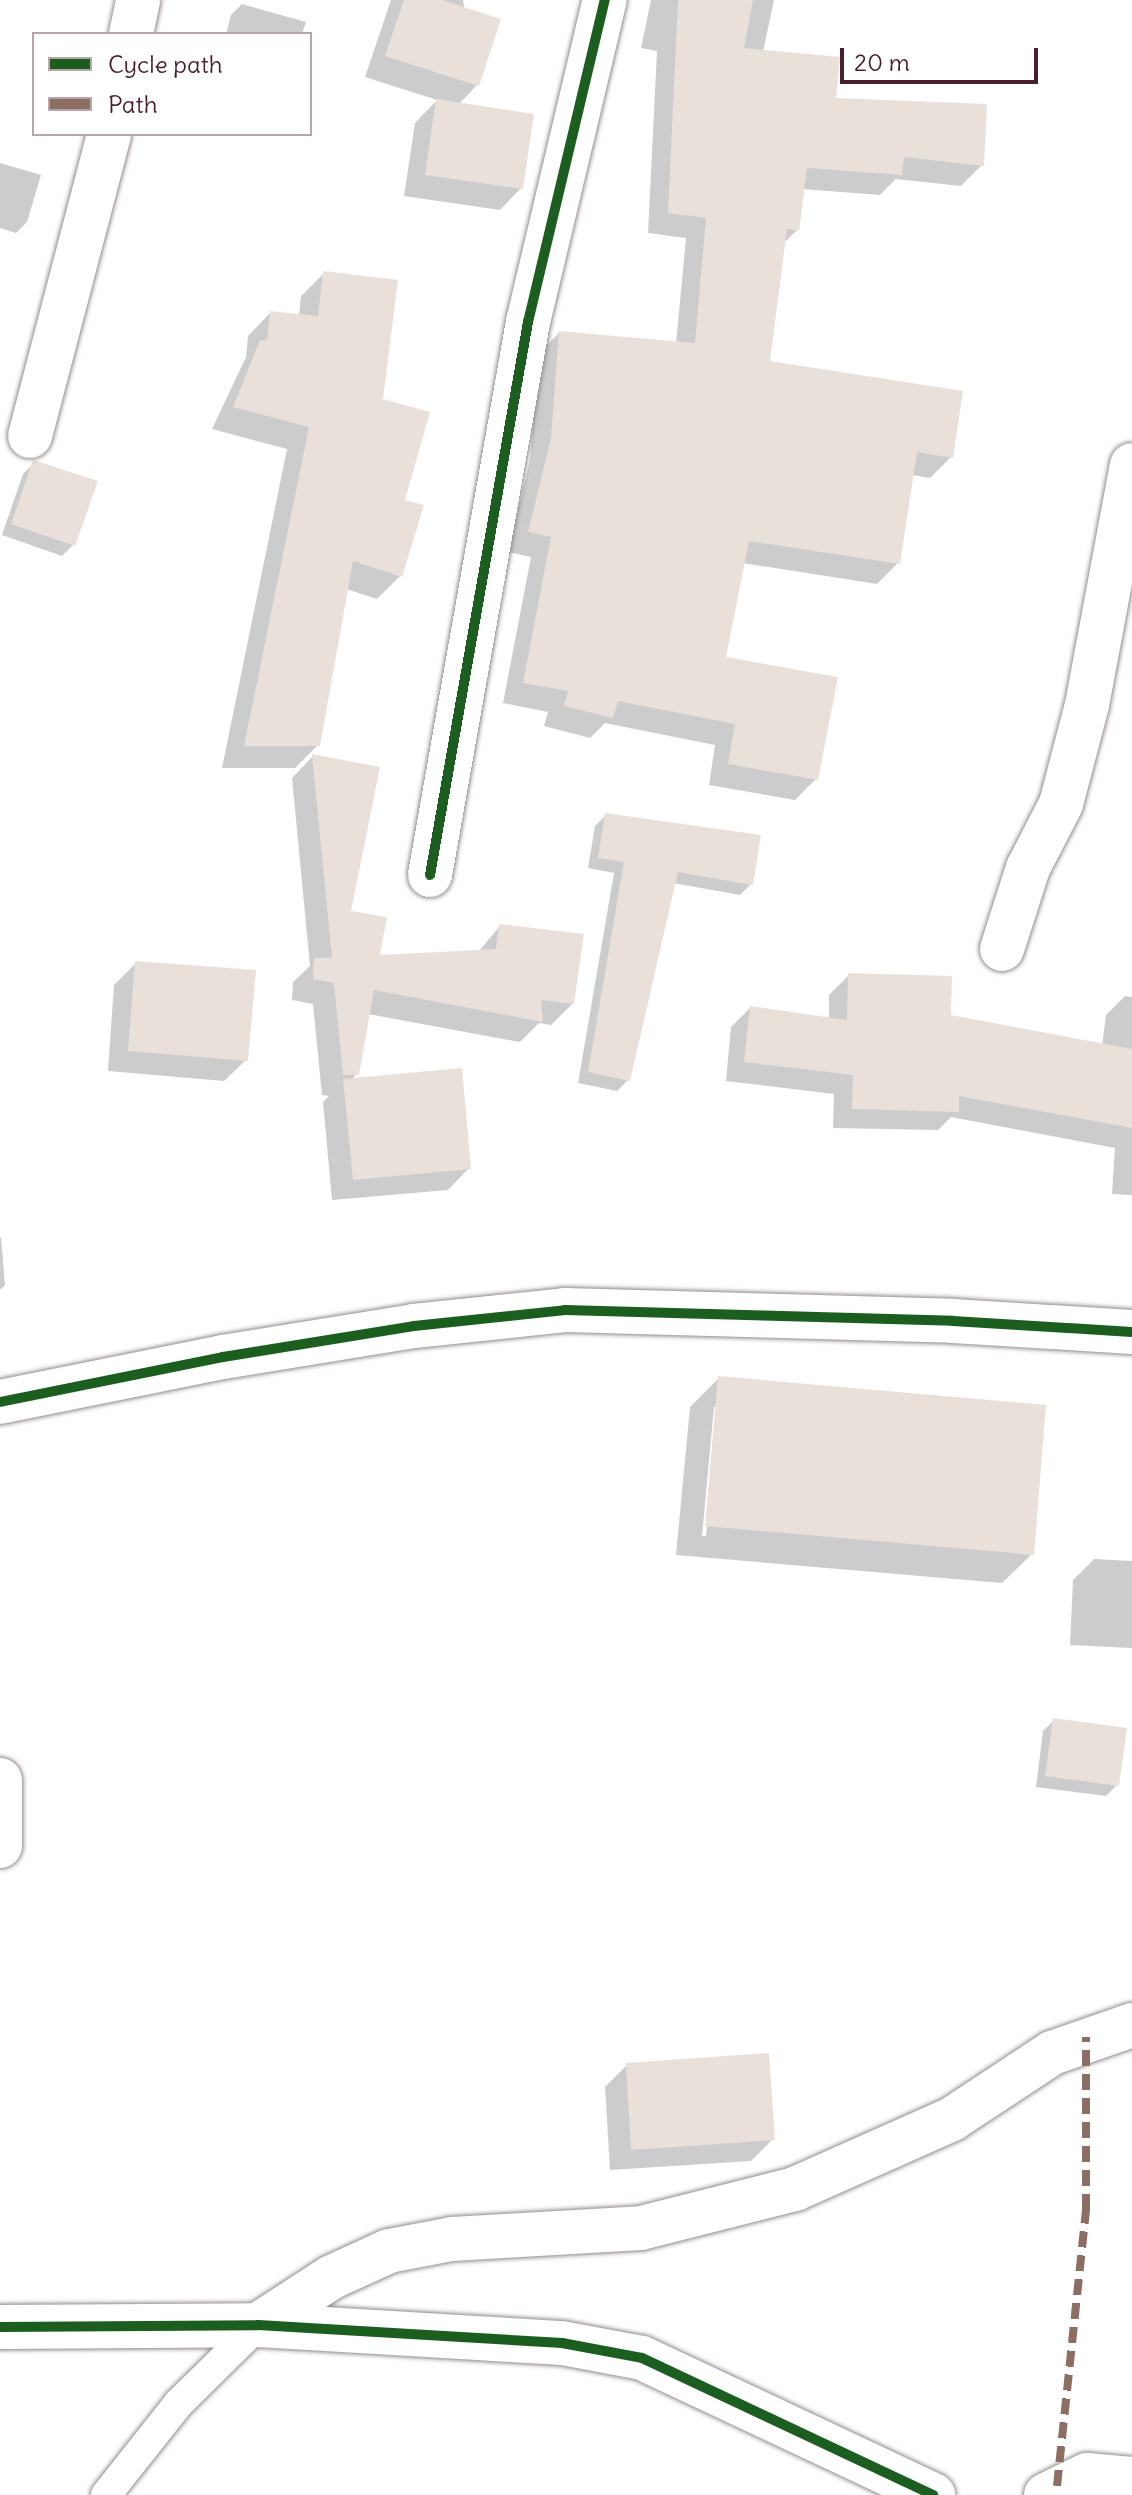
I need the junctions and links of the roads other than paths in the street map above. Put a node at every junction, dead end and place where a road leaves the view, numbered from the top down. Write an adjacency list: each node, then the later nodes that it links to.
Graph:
1 (138, 0): 3 (street)
2 (605, 0): 7 (street)
3 (131, 32)
4 (108, 136): 5 (street)
5 (30, 436)
6 (1132, 465): 8 (street)
7 (430, 875)
8 (1002, 949)
9 (1132, 1332): 10 (street)
10 (0, 1402)
11 (0, 1780): 12 (street)
12 (0, 1846)
13 (1132, 2025): 14 (street)
14 (258, 2325): 15 (street); 17 (lane); 18 (street)
15 (0, 2327)
16 (1132, 2479): 19 (street)
17 (106, 2495)
18 (933, 2495)
19 (1046, 2495)

